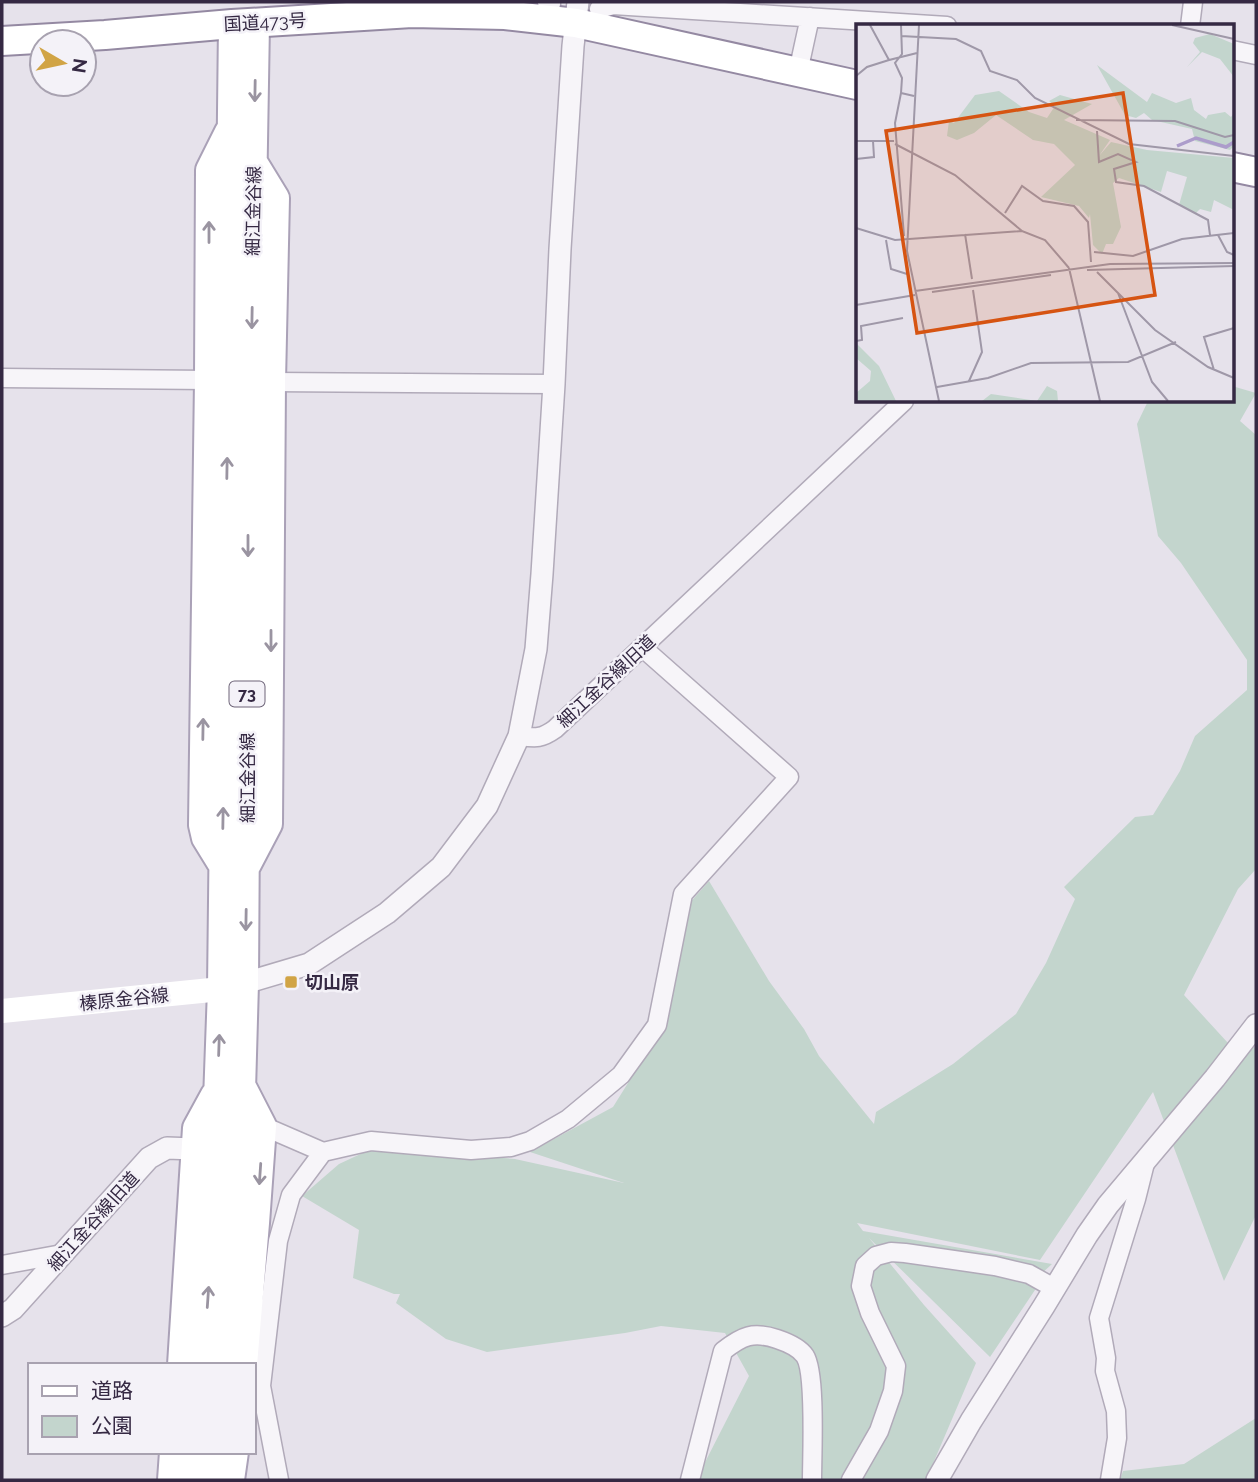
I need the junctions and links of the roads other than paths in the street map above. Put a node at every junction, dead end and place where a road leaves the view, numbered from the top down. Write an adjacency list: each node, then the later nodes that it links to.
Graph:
1 (1193, 2): 7 (street)
2 (411, 7): 3 (highway, 国道473号); 4 (highway, 国道473号)
3 (584, 11): 5 (street); 11 (highway, 国道473号); 20 (street)
4 (244, 12): 8 (highway, 国道473号); 13 (main road, 細江金谷線 / 73); 14 (main road, 細江金谷線 / 73, one-way to 14)
5 (810, 17): 6 (street); 11 (street)
6 (917, 24)
7 (1189, 24)
8 (2, 41)
9 (1234, 50): 10 (street)
10 (1256, 55)
11 (798, 72): 12 (highway, 国道473号)
12 (856, 85)
13 (230, 127): 18 (main road, one-way to 13); 24 (main road, 細江金谷線 / 73, one-way to 13)
14 (254, 162): 19 (main road); 24 (main road, 細江金谷線 / 73, one-way to 24)
15 (1234, 167): 16 (highway)
16 (1256, 172)
17 (2, 378): 18 (street)
18 (208, 380): 24 (main road, one-way to 18)
19 (272, 382): 20 (street); 24 (main road, one-way to 24)
20 (554, 384): 23 (street)
21 (903, 402): 22 (street, 細江金谷線旧道)
22 (642, 648): 23 (street, 細江金谷線旧道); 31 (street)
23 (519, 736): 25 (street)
24 (234, 867): 25 (main road, 細江金谷線 / 73)
25 (233, 986): 26 (main road, 榛原金谷線); 28 (main road, 細江金谷線 / 73)
26 (2, 1011)
27 (1256, 1025): 32 (street)
28 (230, 1087): 29 (main road); 30 (main road, 73); 38 (main road, 細江金谷線 / 73, one-way to 28); 39 (main road, 細江金谷線 / 73)
29 (262, 1126): 31 (street); 40 (main road, one-way to 40)
30 (194, 1149): 33 (street, 細江金谷線旧道); 37 (main road, 73)
31 (323, 1152): 49 (street)
32 (1145, 1163): 35 (street); 54 (street)
33 (62, 1254): 34 (street); 36 (street, 細江金谷線旧道)
34 (2, 1265)
35 (1054, 1288): 52 (street); 53 (street)
36 (2, 1317)
37 (181, 1363)
38 (202, 1363)
39 (223, 1363)
40 (244, 1363)
41 (173, 1454): 45 (main road)
42 (193, 1454): 46 (main road)
43 (213, 1454): 47 (main road)
44 (234, 1454): 48 (main road)
45 (171, 1480)
46 (190, 1480)
47 (210, 1480)
48 (231, 1480)
49 (279, 1480)
50 (690, 1480): 51 (street)
51 (812, 1480)
52 (851, 1480)
53 (937, 1480)
54 (1110, 1480)

